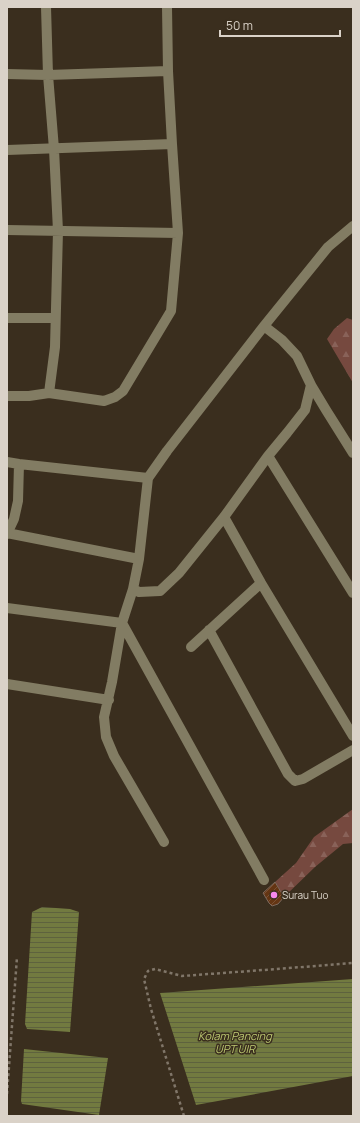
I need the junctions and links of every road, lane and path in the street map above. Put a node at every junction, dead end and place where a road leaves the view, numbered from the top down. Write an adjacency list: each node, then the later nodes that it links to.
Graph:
1 (46, 7): 5 (street)
2 (167, 7): 3 (street)
3 (168, 70): 5 (street); 6 (street)
4 (7, 74): 5 (street)
5 (48, 75): 7 (street)
6 (172, 144): 7 (street); 12 (street)
7 (54, 149): 8 (street); 11 (street)
8 (7, 150)
9 (353, 226): 15 (street)
10 (7, 230): 11 (street)
11 (58, 231): 12 (street); 14 (street)
12 (178, 233): 17 (street)
13 (7, 318): 14 (street)
14 (55, 318): 17 (street)
15 (264, 326): 16 (street); 23 (street)
16 (312, 385): 19 (street); 20 (street)
17 (49, 393): 18 (street)
18 (7, 396)
19 (353, 453)
20 (268, 456): 24 (street); 29 (street)
21 (7, 462): 22 (street)
22 (19, 464): 23 (street); 25 (street)
23 (148, 478): 26 (street)
24 (224, 517): 27 (street); 28 (street)
25 (7, 533): 26 (street)
26 (139, 559): 28 (street)
27 (261, 583): 32 (street); 36 (street)
28 (133, 589): 31 (street)
29 (353, 593)
30 (7, 608): 31 (street)
31 (122, 622): 35 (street); 39 (street)
32 (209, 630): 33 (street); 37 (street)
33 (191, 647)
34 (7, 684): 35 (street)
35 (109, 700): 38 (street)
36 (353, 736)
37 (353, 750)
38 (164, 842)
39 (264, 880)
40 (17, 957): 42 (path)
41 (353, 962): 43 (path)
42 (7, 1094)
43 (184, 1116)

